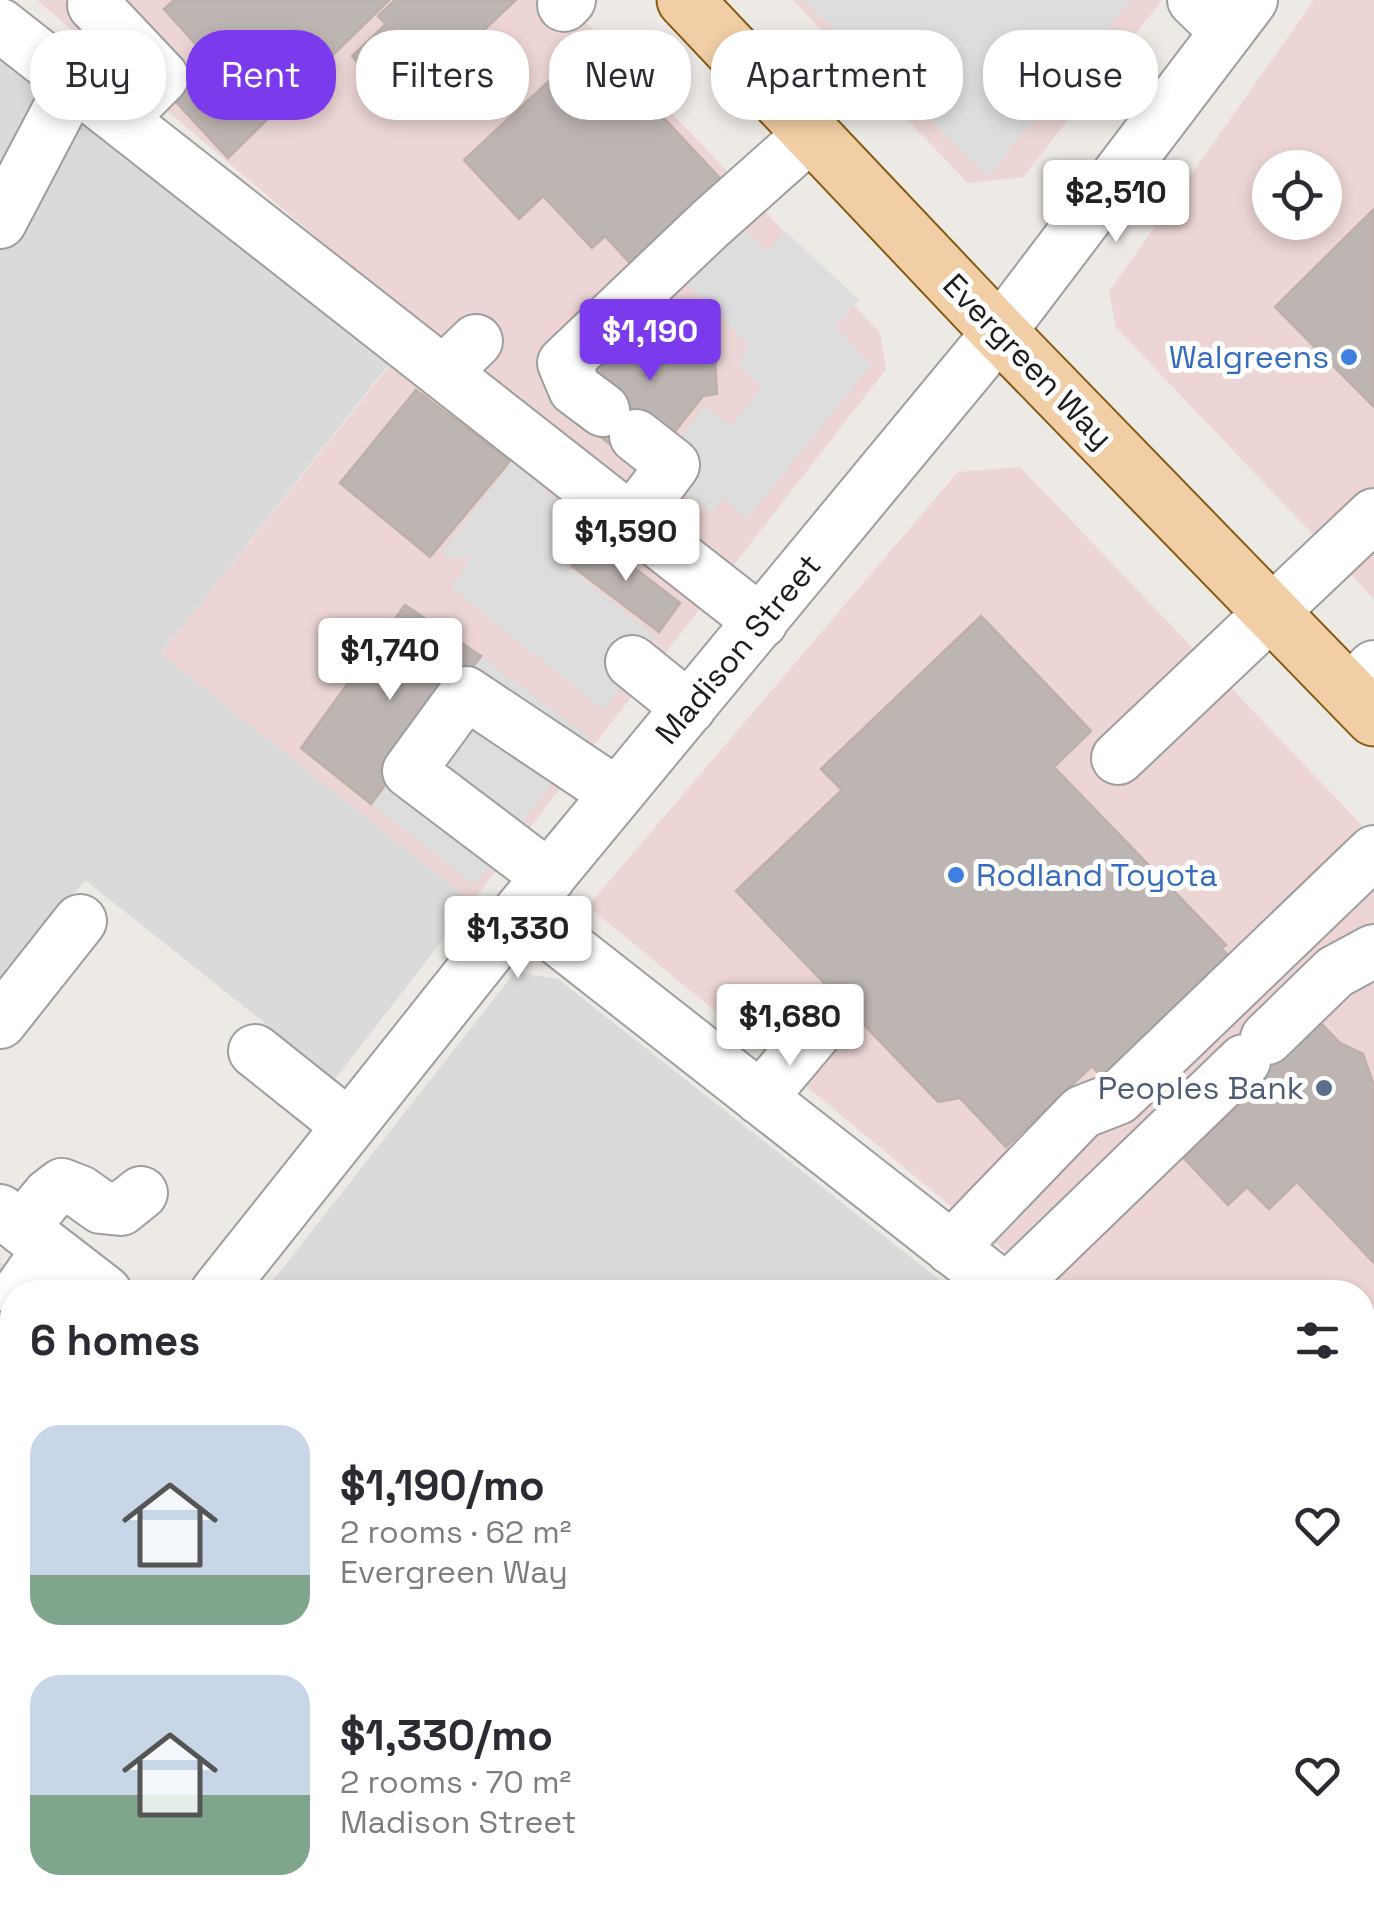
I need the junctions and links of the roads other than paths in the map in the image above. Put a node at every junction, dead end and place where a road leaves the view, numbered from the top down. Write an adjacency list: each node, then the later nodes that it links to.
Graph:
1 (685, 0): 8 (main road, Evergreen Way)
2 (97, 3): 4 (street); 5 (street)
3 (1224, 11): 10 (street, Madison Street)
4 (65, 30)
5 (121, 30)
6 (30, 86): 9 (street)
7 (122, 120): 12 (street)
8 (811, 134): 10 (main road, Evergreen Way); 12 (street)
9 (0, 222)
10 (998, 332): 13 (main road, Evergreen Way); 14 (street, Madison Street)
11 (1374, 515): 13 (street)
12 (632, 520): 14 (street)
13 (1272, 613): 16 (main road, Evergreen Way); 18 (street)
14 (760, 622): 17 (street, Madison Street)
15 (632, 662): 17 (street)
16 (1366, 692)
17 (689, 708): 19 (street, Madison Street)
18 (1118, 758)
19 (617, 794): 21 (street, Madison Street); 21 (street)
20 (1374, 852): 31 (street)
21 (535, 894): 27 (street); 28 (street, Madison Street)
22 (80, 921): 24 (street)
23 (1374, 951): 36 (street)
24 (0, 1022)
25 (819, 1028): 27 (street)
26 (256, 1050): 28 (street)
27 (760, 1098): 31 (street)
28 (350, 1126): 34 (street, Madison Street)
29 (141, 1193): 30 (street)
30 (24, 1229): 32 (street); 33 (street)
31 (952, 1248): 35 (street)
32 (19, 1280)
33 (90, 1280)
34 (227, 1280)
35 (992, 1280)
36 (1019, 1280)

